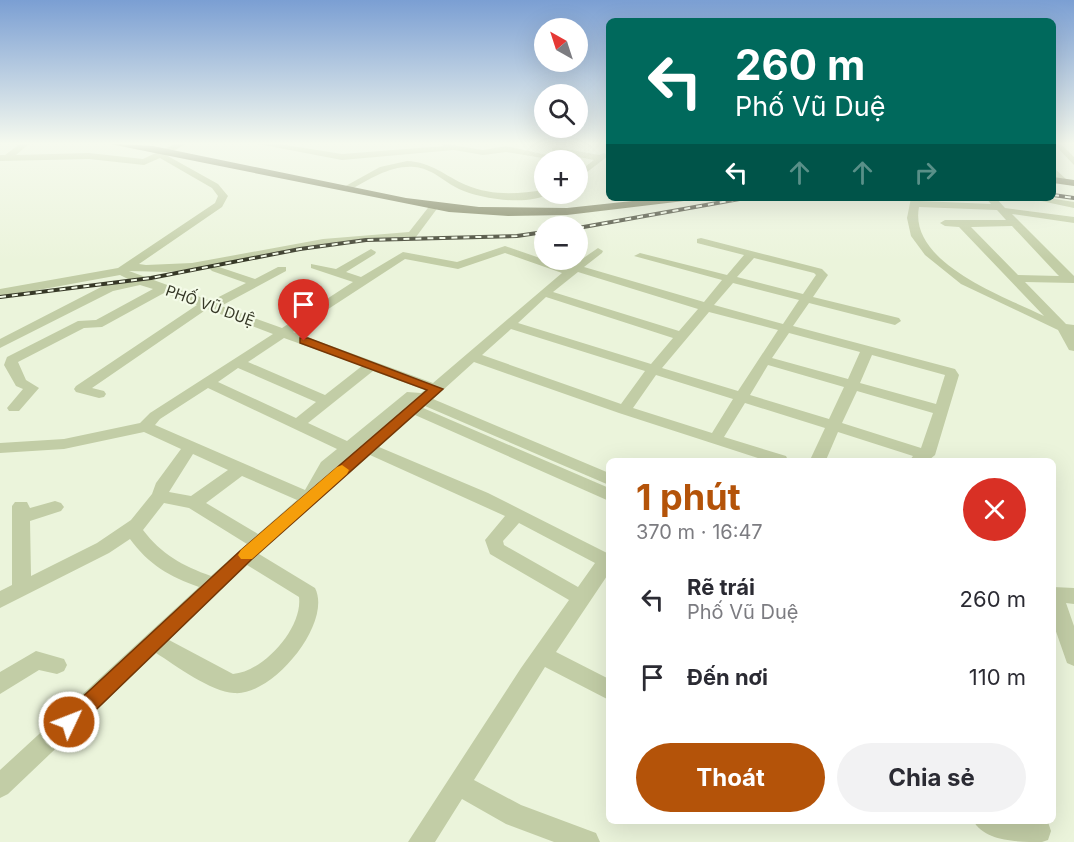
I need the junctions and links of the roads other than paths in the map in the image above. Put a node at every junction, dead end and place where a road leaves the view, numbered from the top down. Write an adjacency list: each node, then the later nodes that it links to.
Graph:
1 (211, 182): 27 (street)
2 (333, 182): 5 (main road)
3 (358, 182): 5 (street)
4 (454, 182): 6 (street)
5 (351, 186): 13 (main road); 14 (main road)
6 (534, 194)
7 (630, 201): 14 (main road)
8 (654, 201): 14 (main road)
9 (915, 201): 11 (street); 47 (street)
10 (1050, 201): 12 (street)
11 (996, 205): 15 (street); 17 (street)
12 (1074, 205)
13 (434, 206): 14 (main road); 27 (street)
14 (594, 207)
15 (1074, 220)
16 (945, 223): 18 (street)
17 (1014, 223): 18 (street); 34 (street)
18 (962, 224): 33 (street)
19 (701, 241): 22 (street)
20 (598, 251): 25 (street)
21 (371, 252): 31 (street)
22 (751, 254): 32 (street); 41 (street)
23 (640, 256): 32 (street)
24 (534, 258): 36 (street)
25 (588, 258)
26 (315, 266): 31 (street)
27 (125, 268): 35 (street, PHỐ VŨ DUỆ); 40 (street)
28 (216, 269): 37 (street)
29 (282, 269): 37 (street)
30 (572, 270): 39 (street); 43 (street)
31 (337, 273): 36 (street)
32 (731, 278): 41 (street); 43 (street)
33 (1014, 278): 34 (street); 47 (street)
34 (1073, 280)
35 (141, 281): 38 (street, PHỐ VŨ DUỆ); 50 (street)
36 (361, 281): 48 (street)
37 (256, 283): 42 (street)
38 (163, 289): 42 (street, PHỐ VŨ DUỆ); 54 (street)
39 (544, 292): 45 (street); 49 (street)
40 (0, 293)
41 (805, 298): 44 (street); 46 (street)
42 (209, 305): 48 (street, PHỐ VŨ DUỆ); 61 (street)
43 (706, 307): 46 (street); 49 (street)
44 (895, 321)
45 (508, 324): 53 (street); 58 (street)
46 (786, 326): 52 (street); 55 (street)
47 (1069, 329): 51 (street)
48 (282, 332): 56 (street); 57 (street, PHỐ VŨ DUỆ)
49 (682, 336): 58 (street)
50 (0, 344)
51 (1074, 347)
52 (868, 350): 60 (street); 67 (street)
53 (471, 356): 62 (street); 66 (street)
54 (6, 359): 65 (street)
55 (764, 360): 60 (street); 63 (street)
56 (236, 362): 59 (street); 64 (street)
57 (370, 366): 62 (street, PHỐ VŨ DUỆ); 64 (street)
58 (653, 370): 63 (street); 66 (street)
59 (207, 382): 68 (street); 70 (street)
60 (850, 385): 67 (street); 69 (street)
61 (99, 394)
62 (419, 397): 74 (street); 75 (street); 80 (street, PHỐ VŨ DUỆ); 81 (street, PHỐ VŨ DUỆ)
63 (741, 398): 69 (street); 71 (street)
64 (327, 401): 68 (street)
65 (15, 408)
66 (624, 410): 71 (street)
67 (939, 410): 78 (street)
68 (297, 424): 74 (street)
69 (833, 426): 77 (street); 78 (street)
70 (145, 427): 72 (street); 73 (street)
71 (716, 438): 76 (street)
72 (190, 446): 79 (street); 82 (street)
73 (0, 448)
74 (348, 448): 83 (street)
75 (367, 448): 83 (street); 86 (street)
76 (774, 458)
77 (819, 458)
78 (923, 458)
79 (240, 469): 83 (street); 84 (street)
80 (606, 478)
81 (606, 493)
82 (160, 496): 84 (street); 87 (street)
83 (309, 499): 88 (street)
84 (194, 503): 88 (street)
85 (55, 507): 92 (street)
86 (517, 514): 89 (street); 94 (street)
87 (132, 529): 91 (street); 92 (street)
88 (252, 549): 91 (street); 96 (street)
89 (606, 561)
90 (606, 565): 94 (street)
91 (215, 585): 96 (street)
92 (22, 588): 95 (street)
93 (1060, 595): 97 (street)
94 (581, 598): 98 (street)
95 (0, 600)
96 (155, 642): 103 (street)
97 (1072, 648)
98 (542, 655): 101 (street); 102 (street)
99 (57, 665): 100 (street)
100 (0, 684)
101 (606, 688)
102 (458, 784): 106 (street); 107 (street)
103 (0, 786)
104 (992, 824): 105 (street)
105 (1039, 831)
106 (421, 842)
107 (587, 842)

